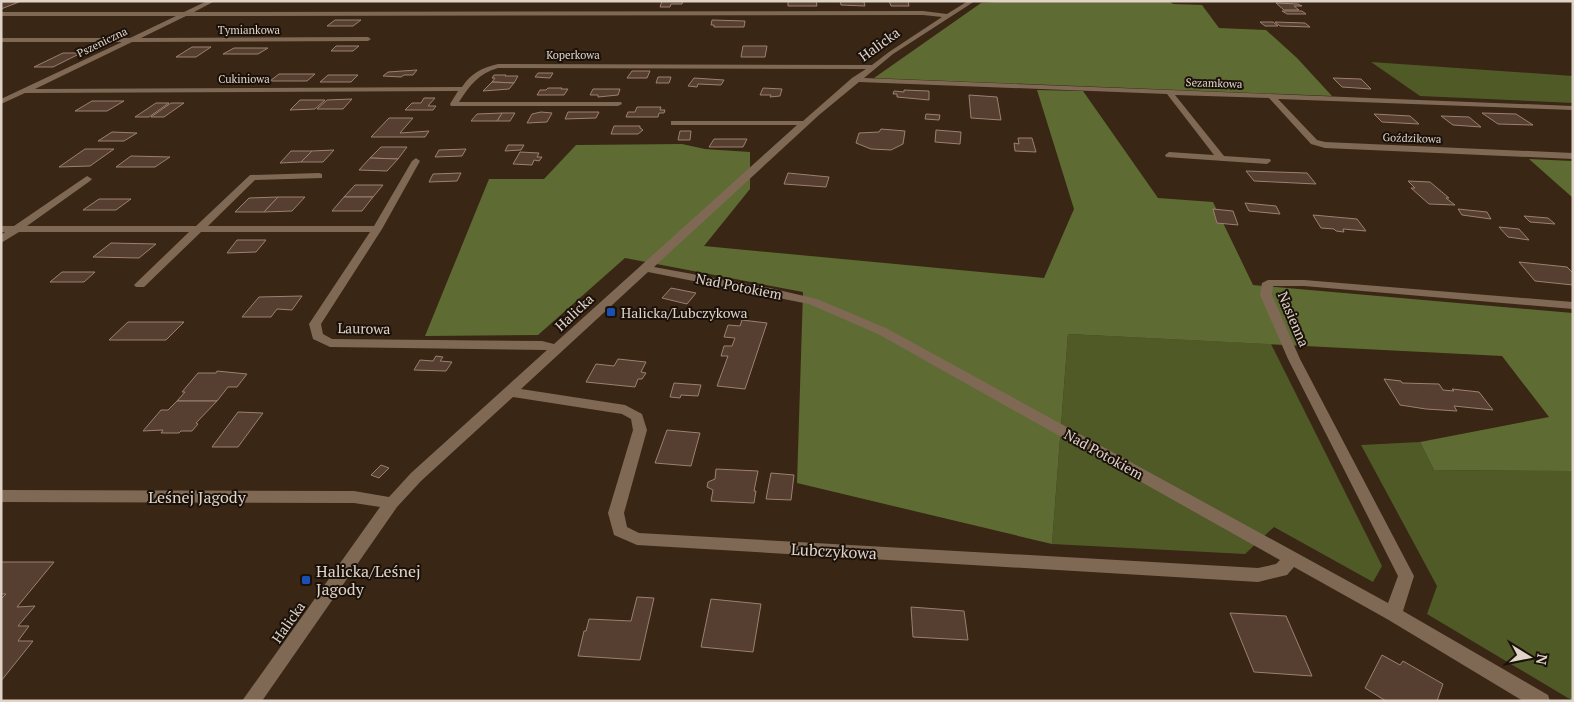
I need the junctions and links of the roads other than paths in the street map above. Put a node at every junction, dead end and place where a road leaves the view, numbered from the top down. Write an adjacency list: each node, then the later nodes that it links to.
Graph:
1 (212, 1): 4 (street, Pszeniczna)
2 (972, 1): 5 (street, Halicka)
3 (1, 14): 4 (street)
4 (185, 14): 5 (street); 8 (street, Pszeniczna)
5 (947, 16): 9 (street, Halicka)
6 (368, 39): 8 (street, Tymiankowa)
7 (1, 40): 8 (street, Tymiankowa)
8 (130, 40): 12 (street, Pszeniczna)
9 (872, 67): 10 (street, Halicka); 11 (street, Koperkowa)
10 (855, 80): 13 (street, Sezamkowa); 19 (street, Halicka)
11 (464, 89): 12 (street, Cukiniowa); 16 (street)
12 (24, 91): 15 (street, Pszeniczna)
13 (1169, 92): 14 (street, Sezamkowa); 22 (street)
14 (1271, 96): 17 (street, Sezamkowa); 21 (street, Goździkowa)
15 (1, 102)
16 (618, 104)
17 (1573, 108)
18 (674, 123): 19 (street)
19 (804, 123): 32 (street, Halicka)
20 (1169, 155): 22 (street)
21 (1573, 156)
22 (1221, 158): 24 (street)
23 (416, 161): 30 (street, Laurowa)
24 (1267, 161)
25 (319, 176): 29 (street)
26 (87, 179): 28 (street)
27 (1, 229): 28 (street)
28 (17, 229): 29 (street); 31 (street)
29 (198, 229): 30 (street); 33 (street)
30 (377, 229): 35 (street, Laurowa)
31 (1, 240)
32 (644, 268): 35 (street, Halicka); 39 (street, Nad Potokiem)
33 (140, 284)
34 (1573, 306): 40 (street, Nasienna)
35 (557, 349): 36 (street, Halicka)
36 (511, 392): 38 (street, Halicka); 39 (street, Lubczykowa)
37 (1, 496): 38 (street, Leśnej Jagody)
38 (392, 503): 41 (street, Halicka)
39 (1292, 558): 40 (street, Nad Potokiem)
40 (1393, 614): 42 (street, Nad Potokiem)
41 (251, 701)
42 (1541, 701)

